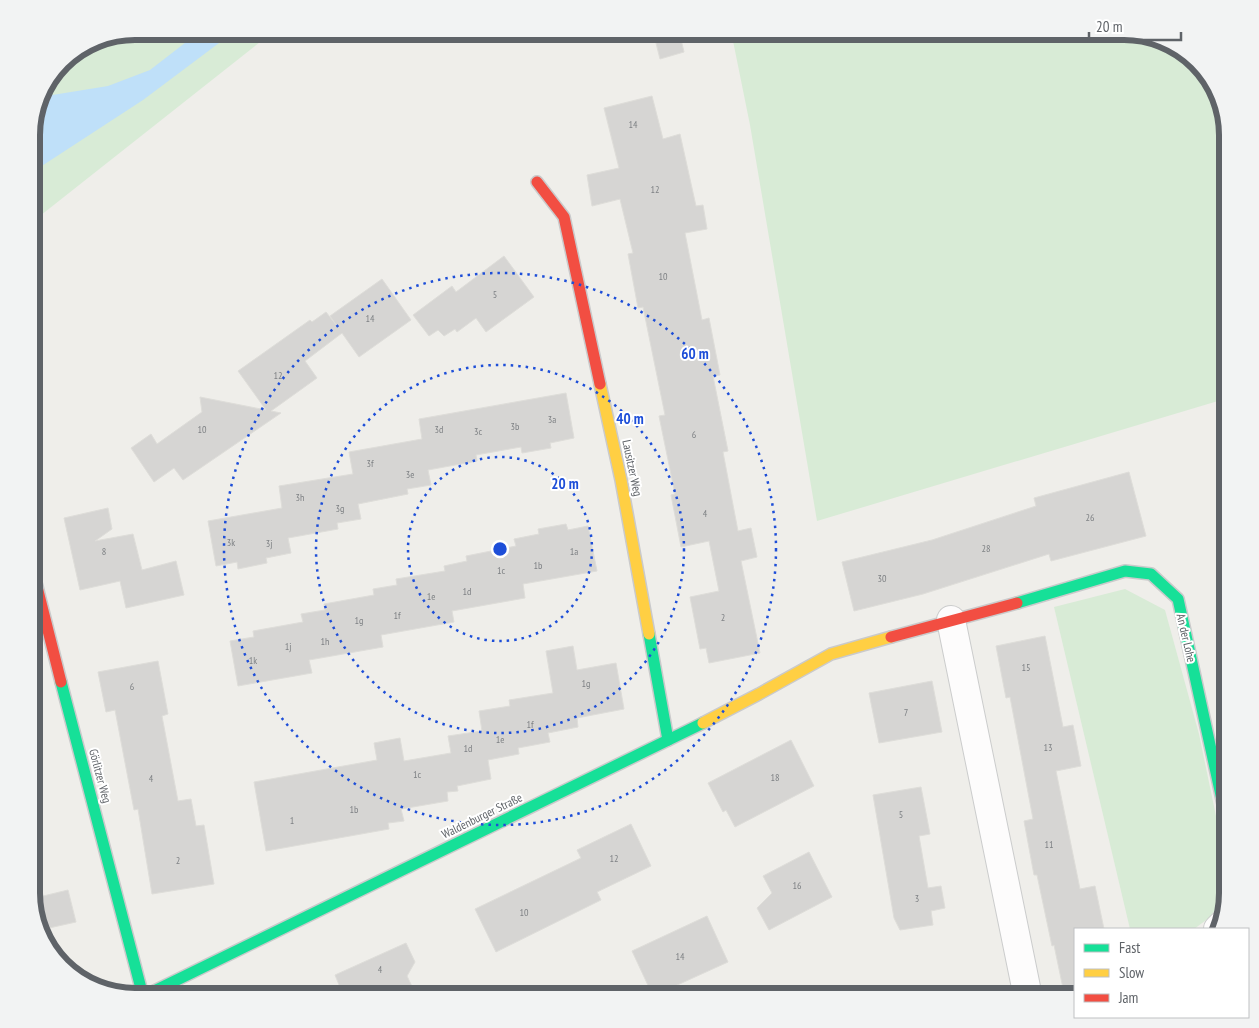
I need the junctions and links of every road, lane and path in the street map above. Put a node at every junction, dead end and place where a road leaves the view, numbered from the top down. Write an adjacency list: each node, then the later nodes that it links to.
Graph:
1 (537, 182): 5 (street, Lausitzer Weg)
2 (40, 598): 7 (street, Görlitzer Weg)
3 (951, 620): 4 (street, An der Lohe); 6 (street, An der Lohe); 9 (street)
4 (831, 654): 5 (street, Waldenburger Straße)
5 (668, 740): 8 (street, Waldenburger Straße)
6 (1219, 786)
7 (140, 988)
8 (160, 988)
9 (1026, 988)

